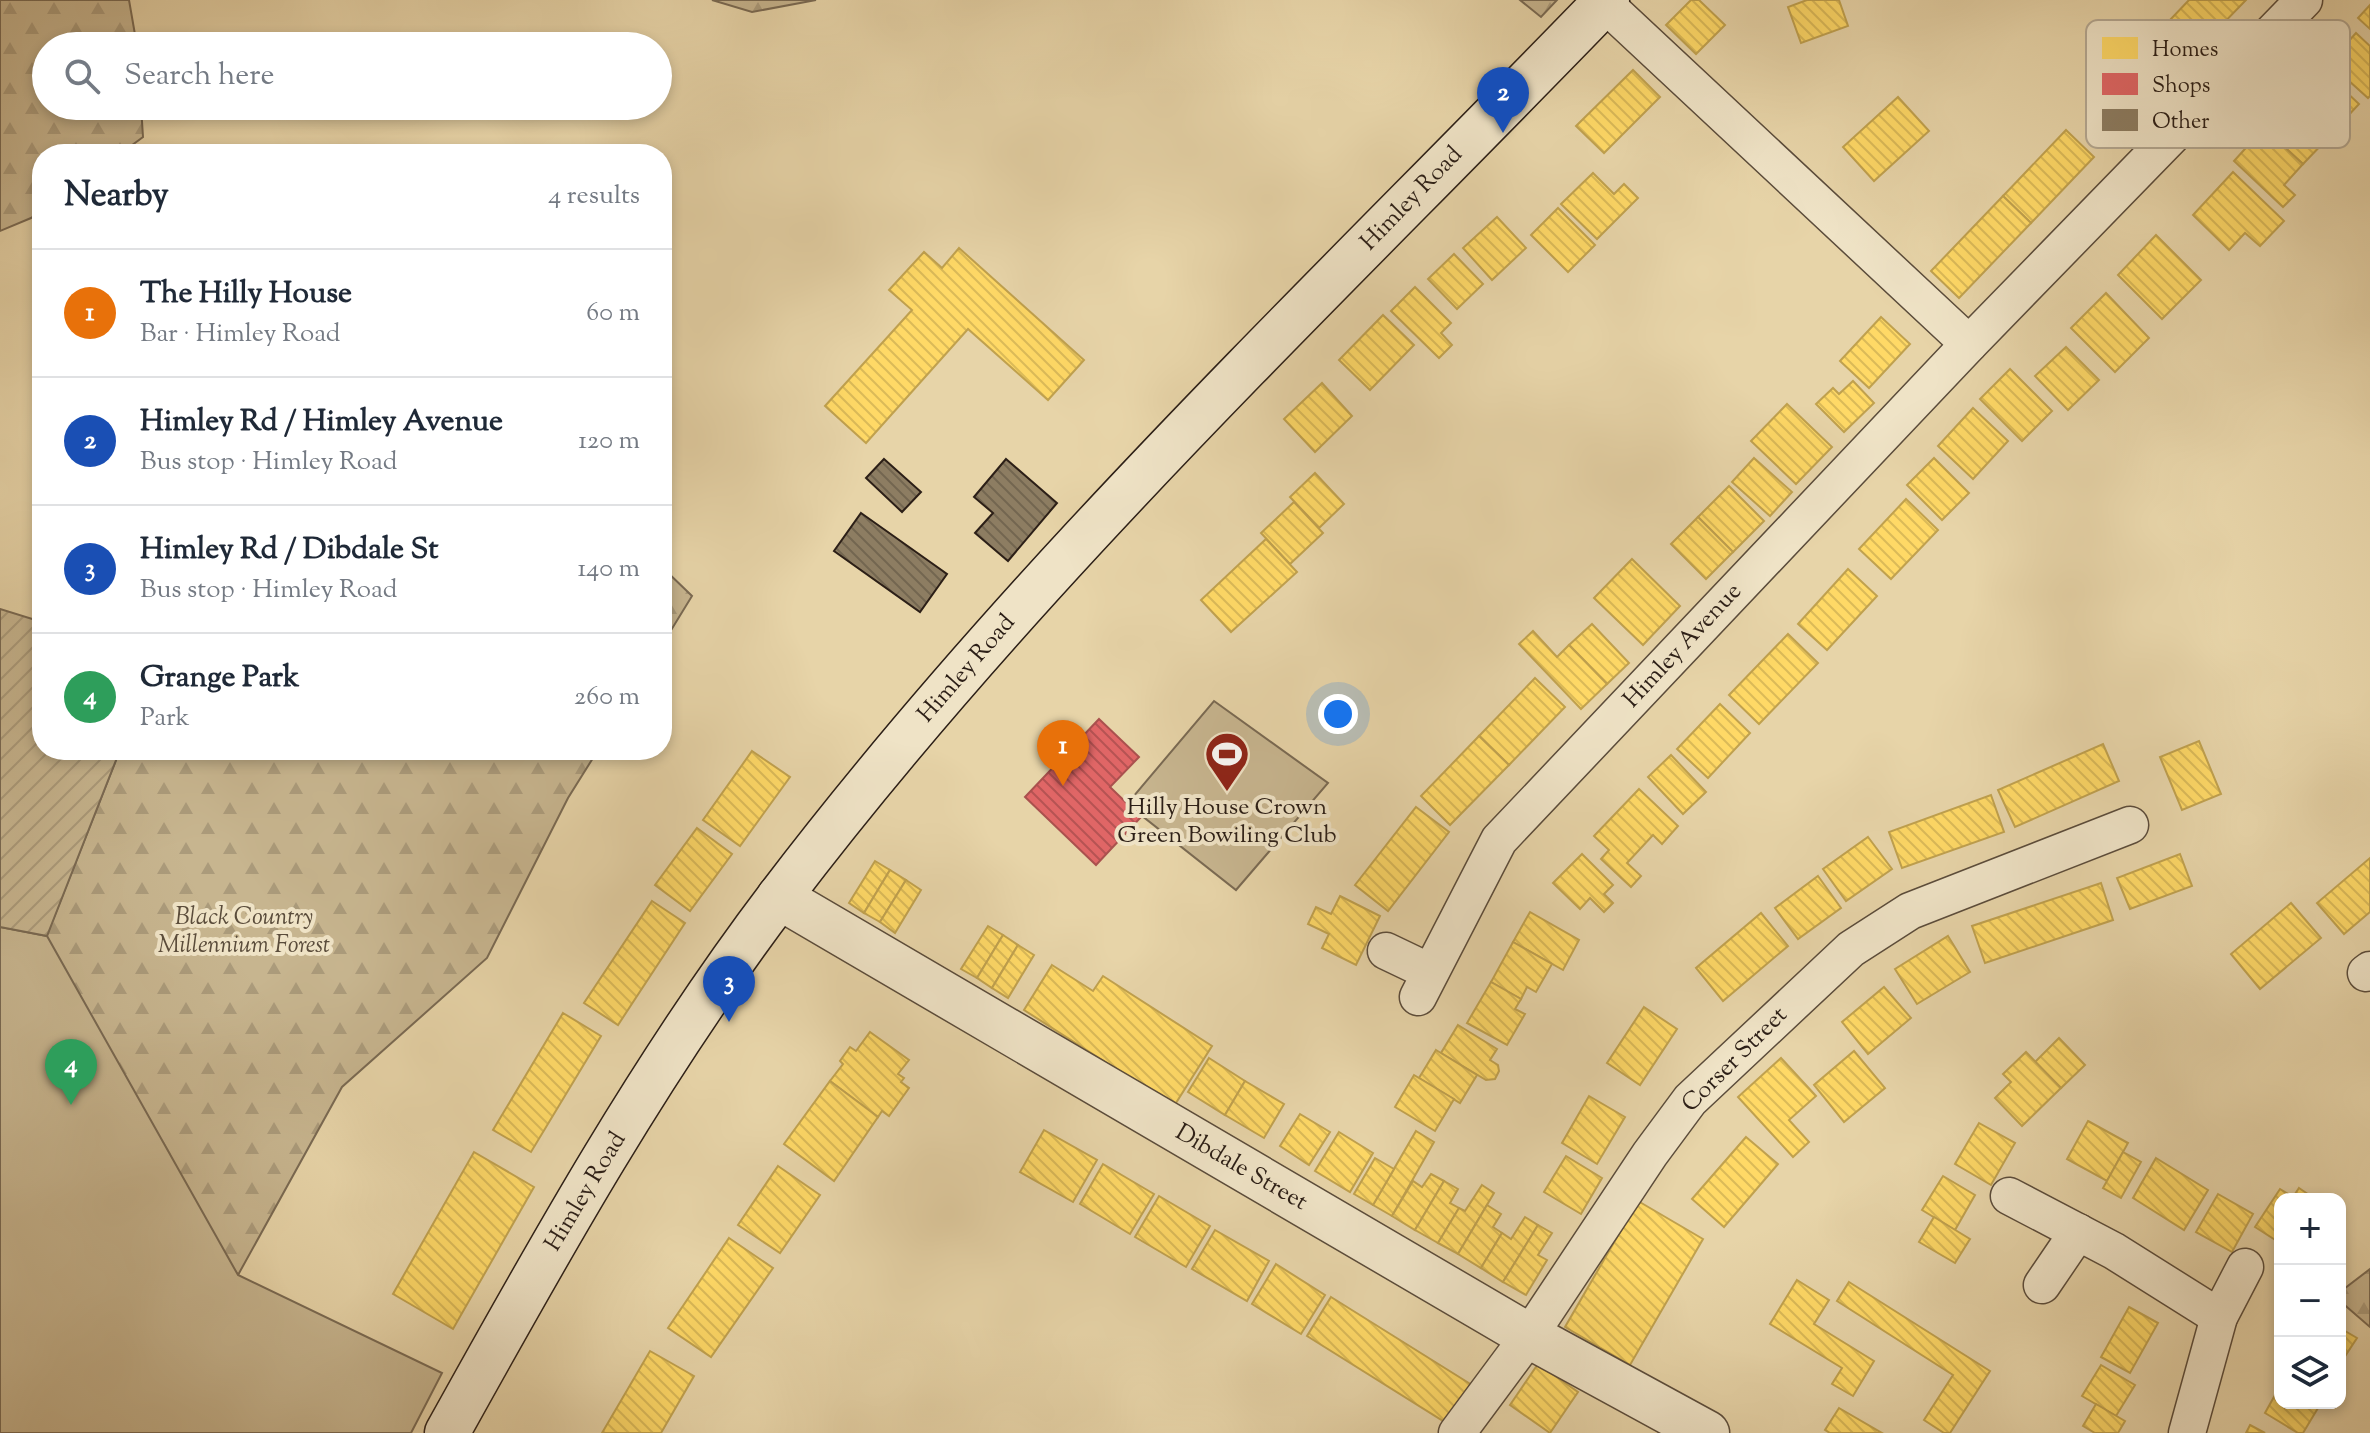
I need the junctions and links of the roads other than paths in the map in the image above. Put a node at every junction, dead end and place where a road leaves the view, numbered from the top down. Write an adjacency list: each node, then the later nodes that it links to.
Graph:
1 (2304, 0): 3 (street, Himley Avenue)
2 (1606, 2): 5 (street); 7 (main road, Himley Road)
3 (2285, 20)
4 (2160, 148): 5 (street, Himley Avenue)
5 (1969, 344): 8 (street, Himley Avenue)
6 (2130, 825): 14 (street, Corser Street)
7 (779, 897): 14 (main road, Dibdale Street); 15 (main road, Himley Road)
8 (1386, 951)
9 (2009, 1196): 10 (street)
10 (2078, 1232): 12 (street); 13 (street)
11 (2245, 1267): 13 (street)
12 (2042, 1285)
13 (2219, 1317): 18 (street)
14 (1529, 1336): 16 (street, Corser Street); 17 (main road, Dibdale Street)
15 (447, 1433)
16 (1457, 1433)
17 (1707, 1433)
18 (2187, 1433)

